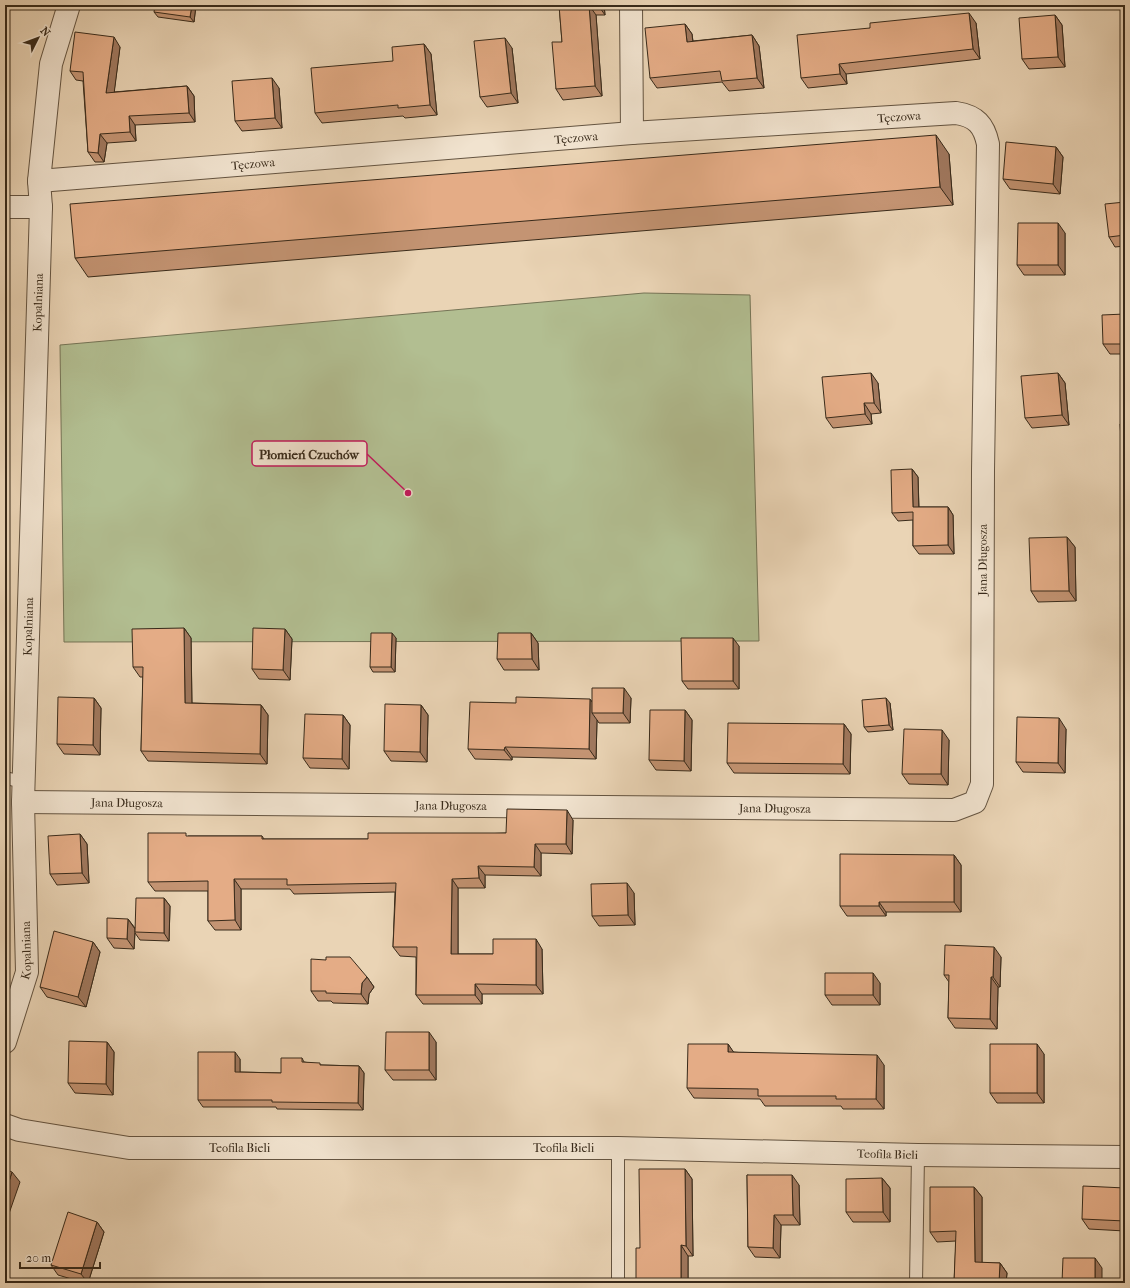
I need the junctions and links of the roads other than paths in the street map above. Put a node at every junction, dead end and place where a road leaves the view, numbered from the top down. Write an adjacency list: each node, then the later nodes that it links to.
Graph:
1 (69, 5): 4 (street, Kopalniana)
2 (631, 5): 3 (street)
3 (632, 133): 4 (street, Tęczowa); 7 (street, Tęczowa)
4 (39, 181): 6 (street, Kopalniana)
5 (5, 207): 6 (street)
6 (41, 207): 8 (street, Kopalniana)
7 (987, 252): 8 (street, Jana Długosza)
8 (17, 788): 9 (street, Kopalniana)
9 (5, 1042)
10 (5, 1125): 11 (street, Teofila Bieli)
11 (618, 1148): 12 (street, Teofila Bieli); 14 (lane)
12 (918, 1155): 13 (street, Teofila Bieli); 15 (lane)
13 (1125, 1157)
14 (618, 1283)
15 (916, 1283)

